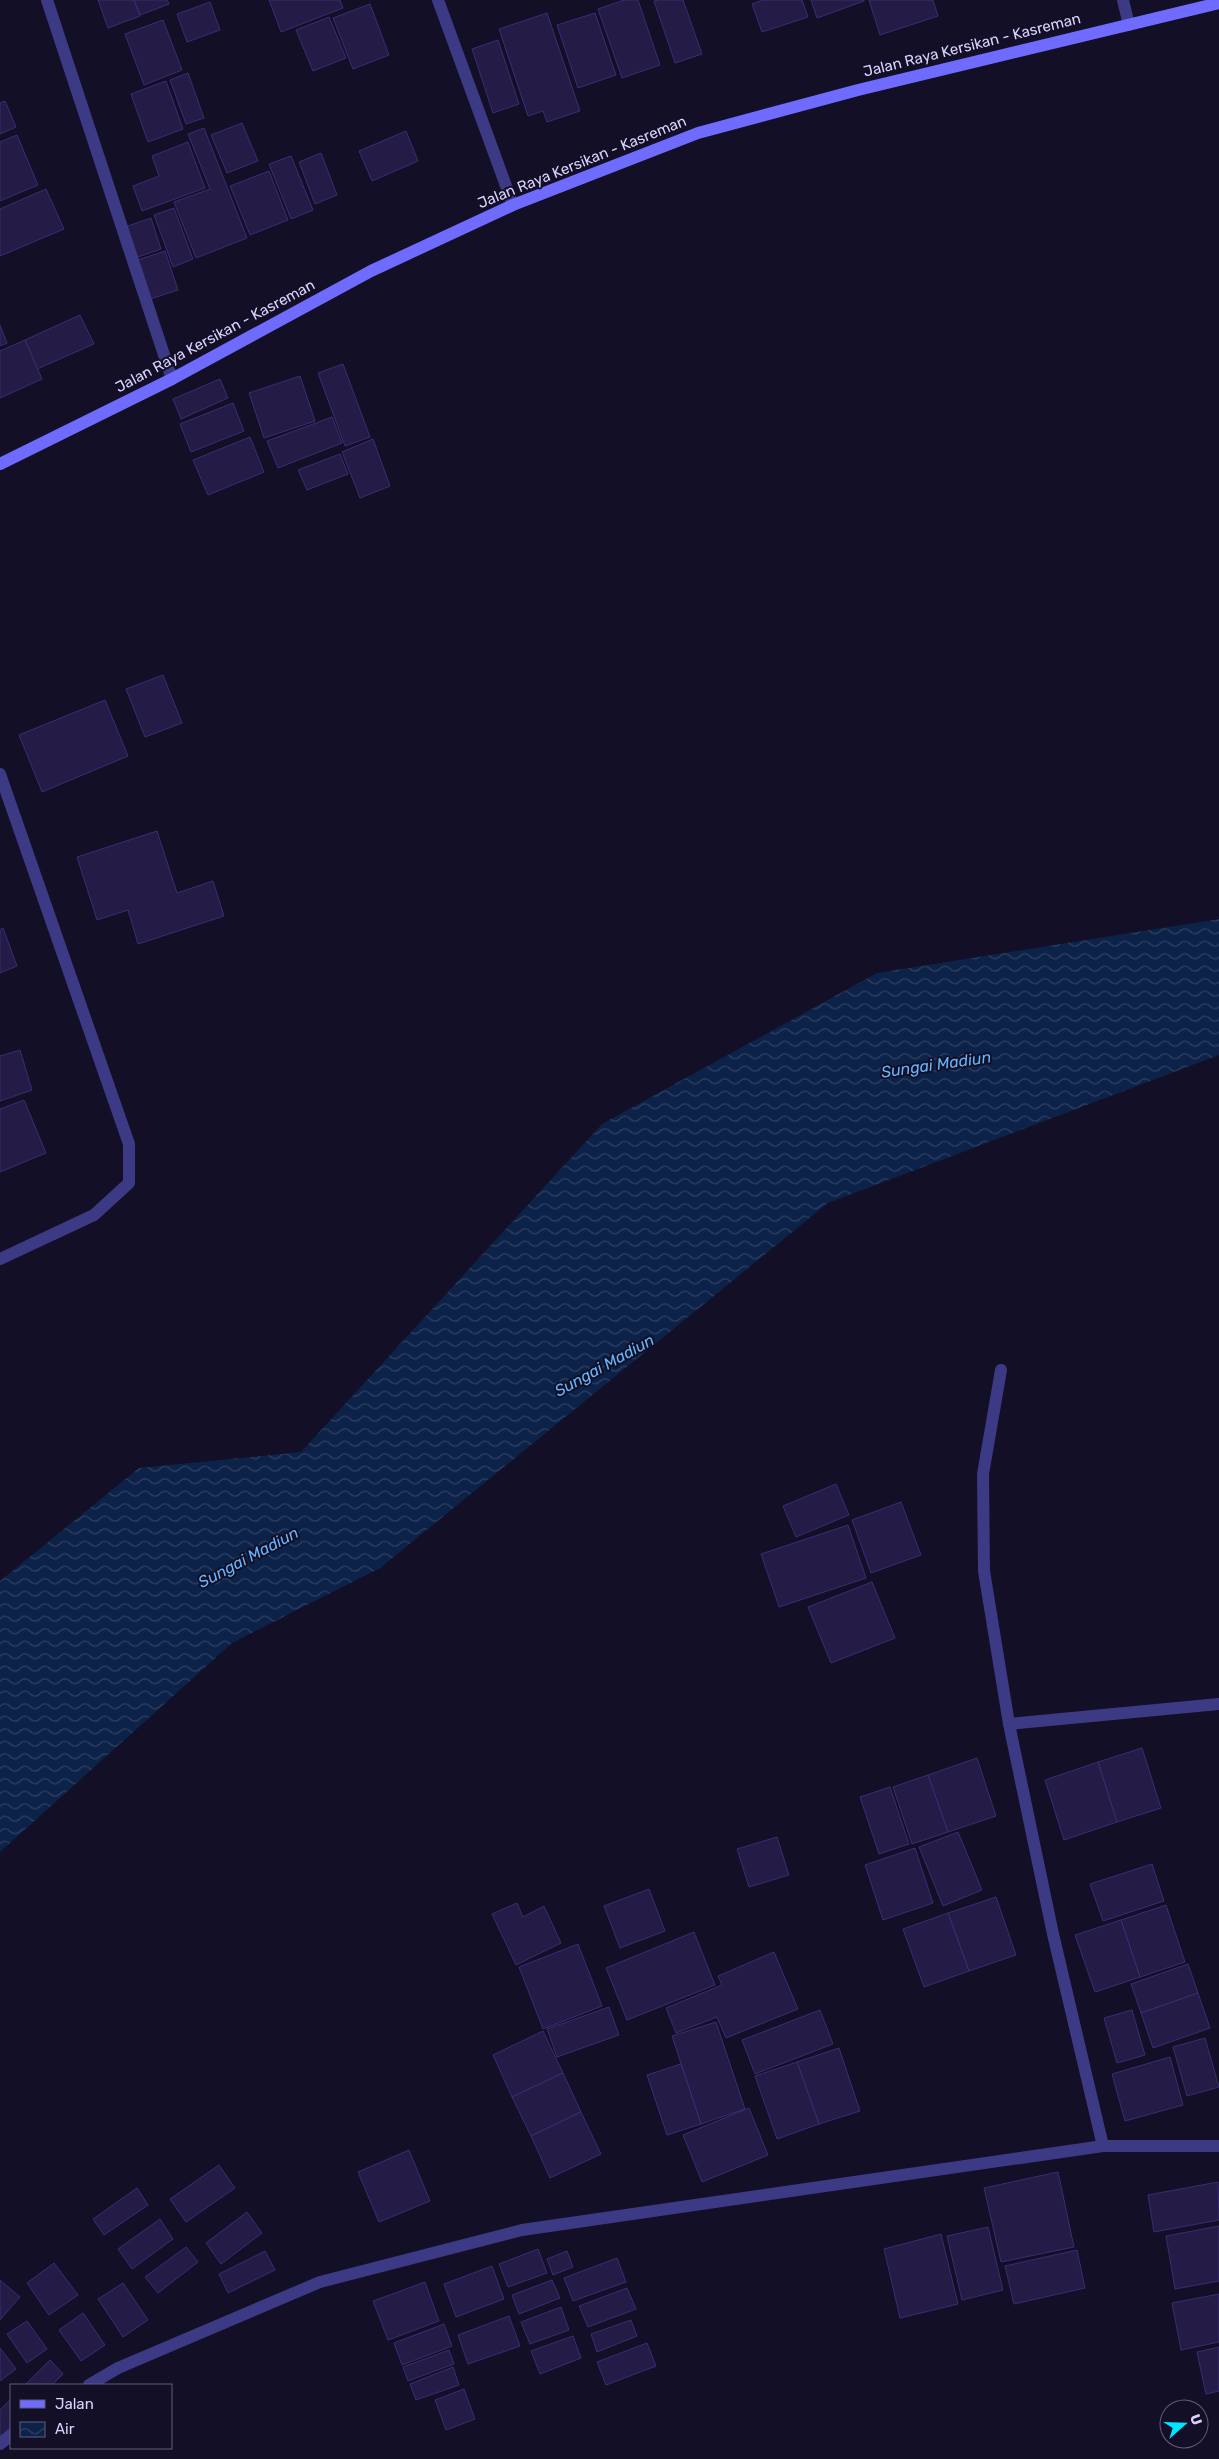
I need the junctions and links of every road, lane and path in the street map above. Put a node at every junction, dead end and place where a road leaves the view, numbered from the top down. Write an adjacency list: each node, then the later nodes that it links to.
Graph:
1 (47, 0): 7 (street)
2 (438, 0): 6 (street)
3 (1123, 0): 5 (street)
4 (1219, 3): 5 (street, Jalan Raya Kersikan - Kasreman)
5 (1129, 24): 6 (street, Jalan Raya Kersikan - Kasreman)
6 (513, 205): 7 (street, Jalan Raya Kersikan - Kasreman)
7 (172, 380): 8 (street, Jalan Raya Kersikan - Kasreman)
8 (0, 464)
9 (0, 774): 10 (street)
10 (0, 1259)
11 (1002, 1370): 13 (street)
12 (1219, 1704): 13 (street)
13 (1009, 1724): 14 (street)
14 (1103, 2146): 15 (street); 16 (street)
15 (1219, 2146)
16 (91, 2384)
17 (10, 2436): 18 (street)
18 (0, 2444)

